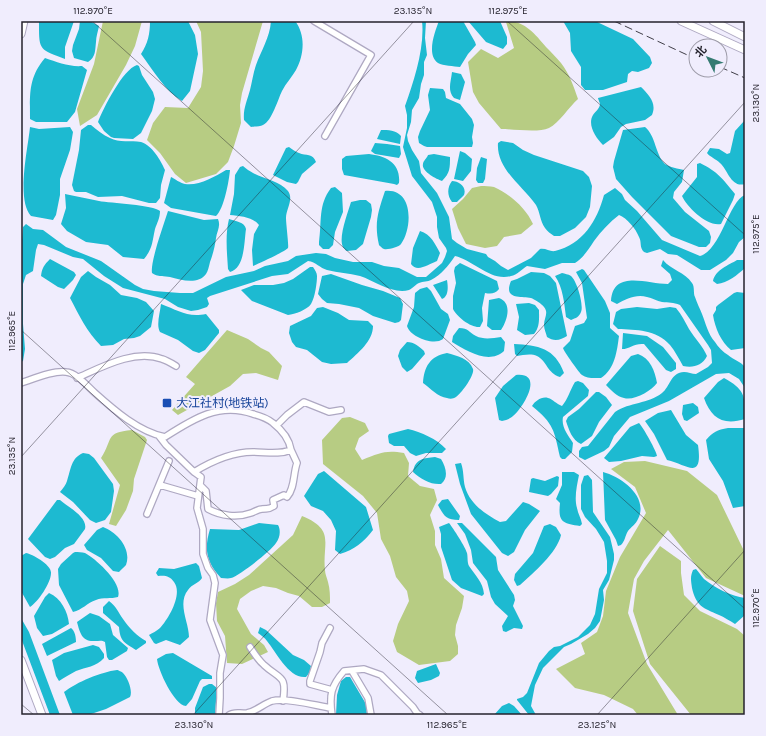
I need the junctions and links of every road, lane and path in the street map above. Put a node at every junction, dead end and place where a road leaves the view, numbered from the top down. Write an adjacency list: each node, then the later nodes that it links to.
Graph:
1 (24, 21): 5 (main road)
2 (314, 21): 8 (street)
3 (681, 21): 7 (main road)
4 (713, 21): 6 (main road)
5 (21, 34)
6 (745, 37)
7 (745, 50)
8 (325, 136)
9 (176, 366): 10 (street)
10 (77, 378): 11 (street); 14 (street)
11 (21, 383)
12 (341, 410): 13 (street)
13 (277, 426): 14 (street); 15 (street)
14 (159, 436): 17 (street)
15 (291, 450): 17 (street); 19 (street)
16 (169, 461): 18 (street)
17 (194, 472): 19 (street)
18 (160, 484): 20 (street); 21 (street)
19 (201, 486): 20 (street)
20 (198, 496): 31 (street)
21 (147, 514)
22 (330, 628): 27 (street)
23 (250, 647): 28 (street)
24 (21, 660): 30 (main road)
25 (21, 667): 30 (main road)
26 (352, 671): 27 (street); 34 (street); 35 (street)
27 (332, 690): 29 (street)
28 (283, 701): 29 (street); 32 (street)
29 (331, 708): 33 (street)
30 (40, 715)
31 (219, 715)
32 (229, 715)
33 (332, 715)
34 (371, 715)
35 (420, 715)

